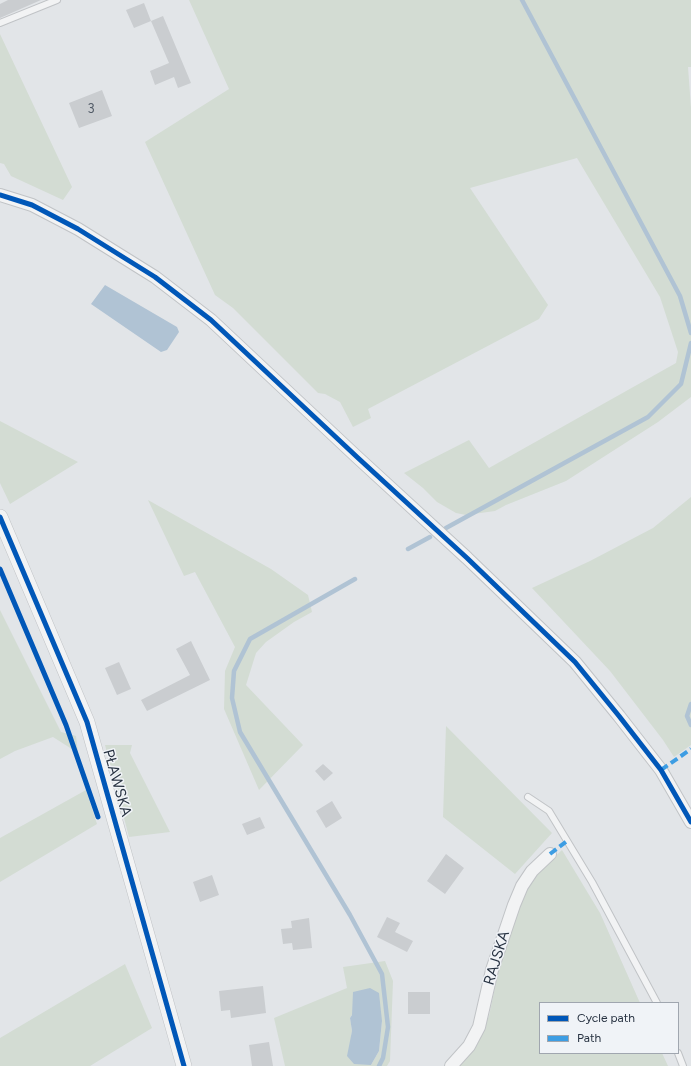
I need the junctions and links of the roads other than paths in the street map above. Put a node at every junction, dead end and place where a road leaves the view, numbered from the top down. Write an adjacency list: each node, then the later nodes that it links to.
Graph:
1 (57, 0): 2 (lane)
2 (0, 23)
3 (0, 196): 6 (street)
4 (0, 517): 10 (street, PŁAWSKA)
5 (528, 797): 8 (lane)
6 (691, 822)
7 (550, 854): 11 (street, RAJSKA)
8 (656, 1002)
9 (678, 1054): 12 (lane)
10 (184, 1066)
11 (451, 1066)
12 (683, 1066)

